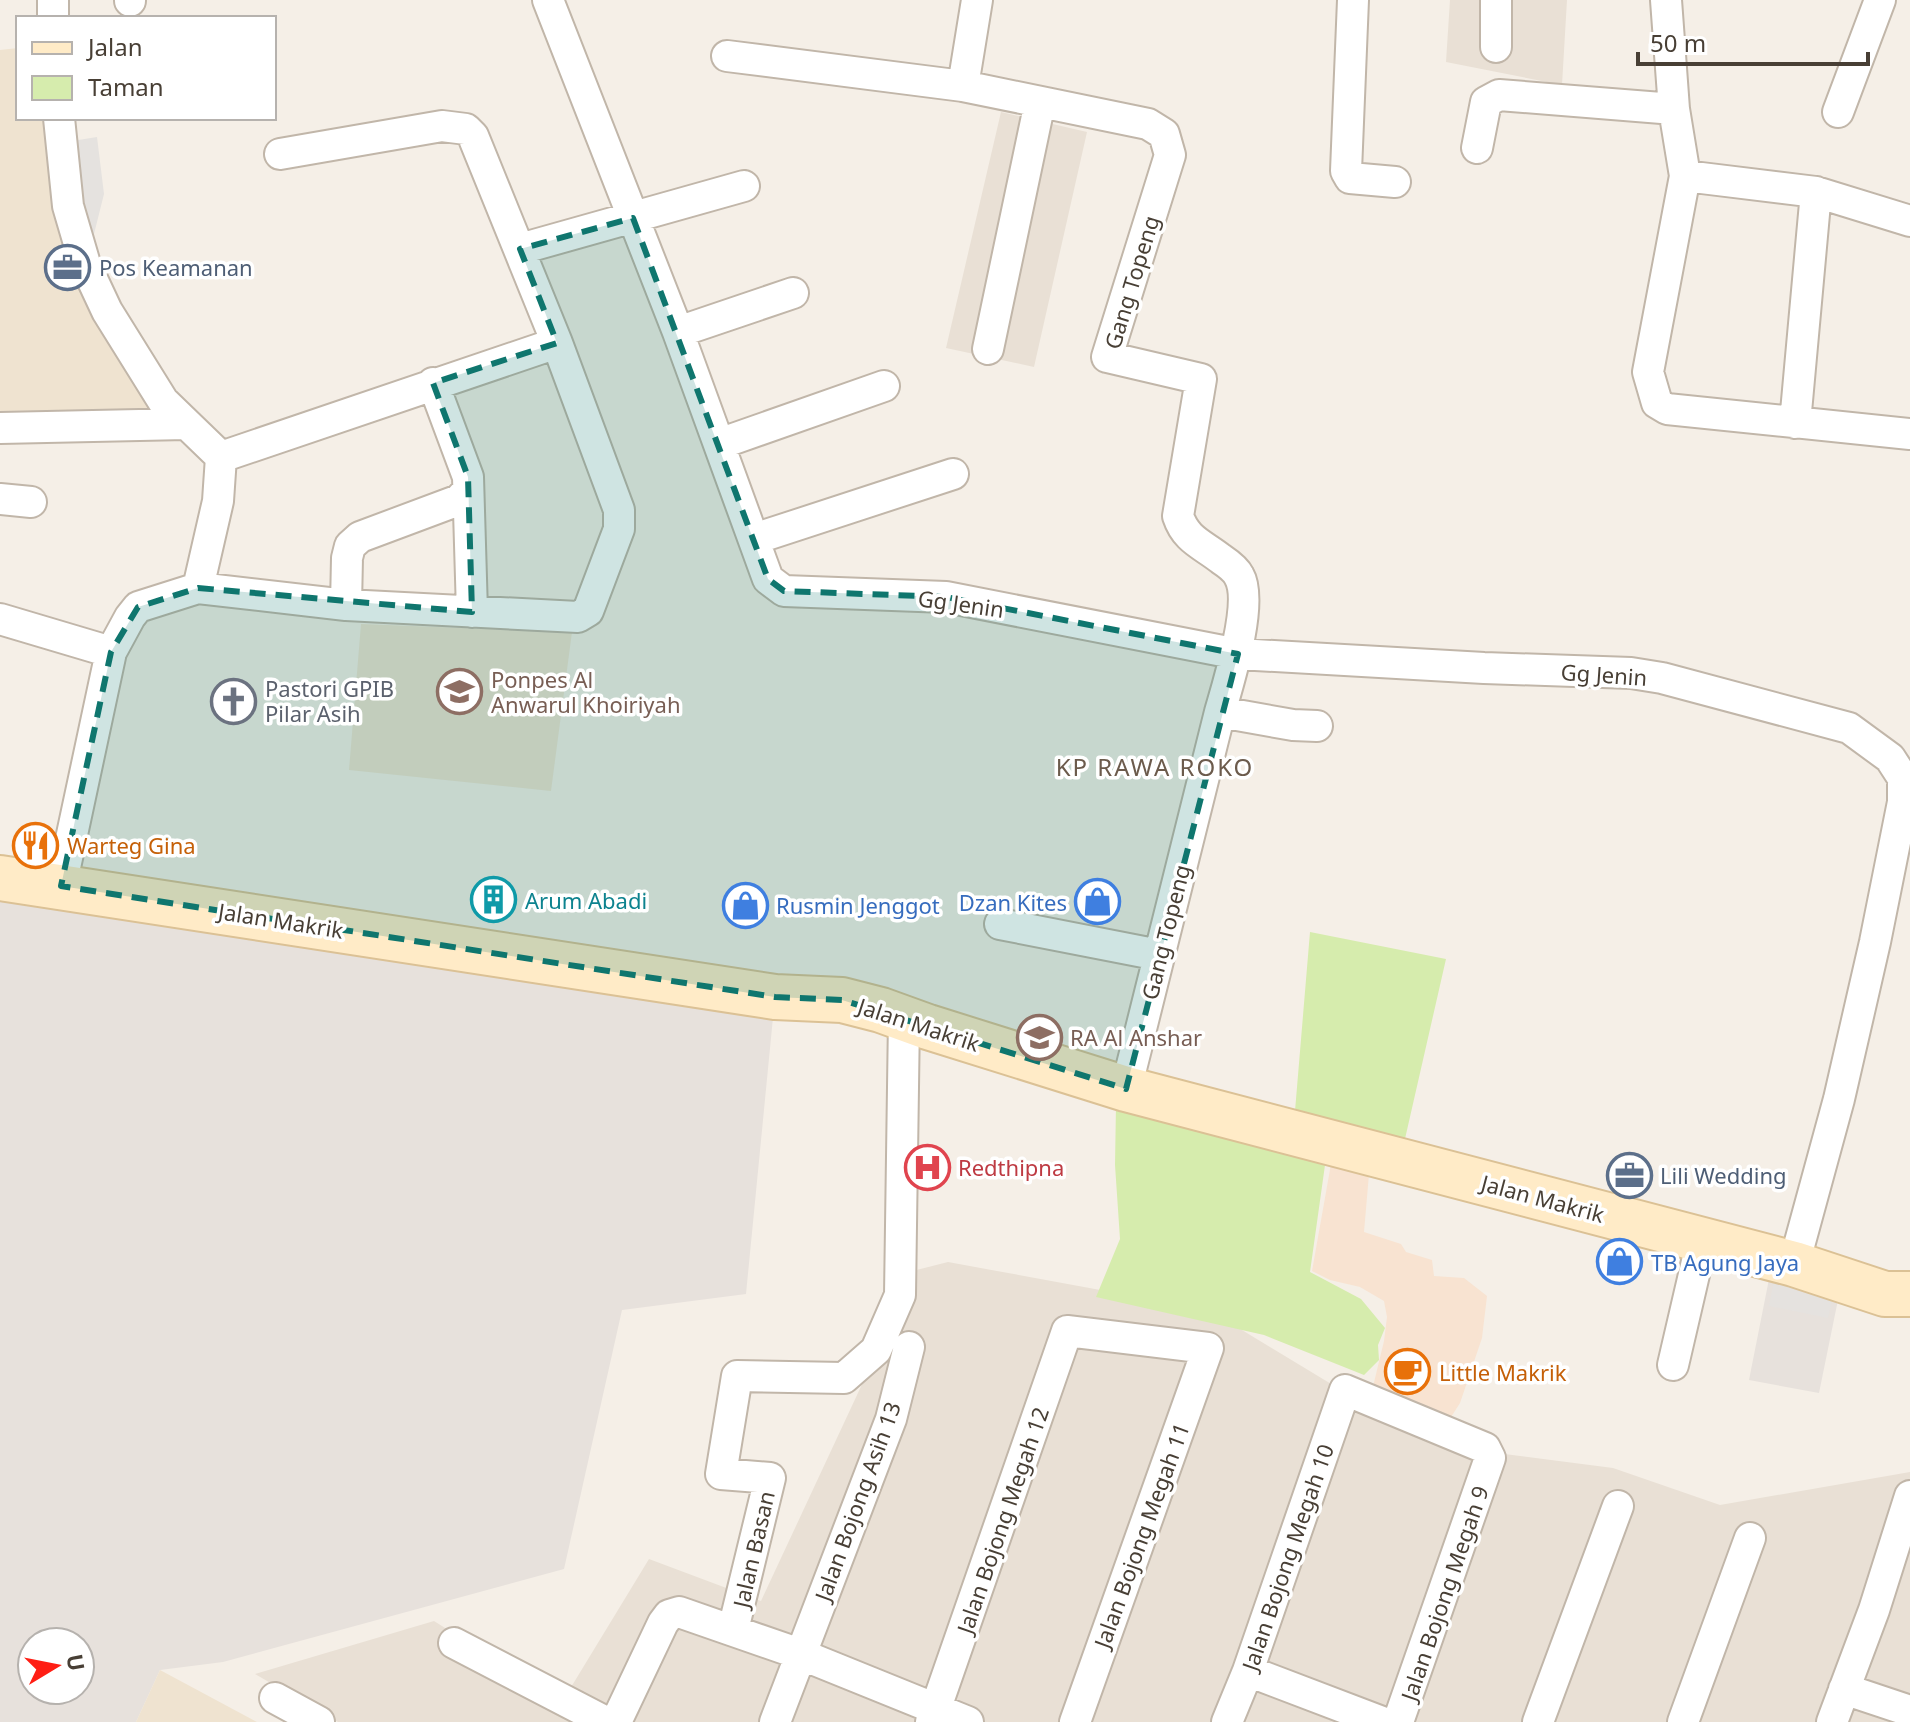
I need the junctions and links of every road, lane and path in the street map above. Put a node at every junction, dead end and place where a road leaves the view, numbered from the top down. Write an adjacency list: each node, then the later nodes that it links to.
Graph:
1 (548, 0): 20 (street)
2 (977, 0): 9 (street)
3 (1353, 0): 17 (street)
4 (1496, 0): 7 (street)
5 (1666, 0): 11 (street)
6 (1880, 0): 12 (street)
7 (1496, 47)
8 (727, 56): 9 (street, Gang Topeng)
9 (963, 86): 10 (street, Gang Topeng)
10 (1040, 102): 26 (street); 45 (street, Gang Topeng)
11 (1674, 109): 14 (street); 16 (street)
12 (1838, 112)
13 (59, 120): 30 (street)
14 (1477, 148)
15 (280, 154): 22 (street)
16 (1685, 176): 19 (street); 29 (street)
17 (1395, 182)
18 (744, 186): 20 (street)
19 (1816, 192): 21 (street); 29 (street)
20 (633, 218): 22 (street); 24 (street)
21 (1910, 221)
22 (520, 249): 25 (street)
23 (793, 293): 24 (street)
24 (678, 332): 33 (street)
25 (557, 343): 27 (street); 42 (street)
26 (988, 349)
27 (433, 383): 34 (street); 36 (street)
28 (884, 386): 33 (street)
29 (1795, 423): 32 (street)
30 (186, 424): 31 (street); 34 (street)
31 (0, 428)
32 (1910, 434)
33 (719, 444): 39 (street)
34 (221, 457): 40 (street)
35 (953, 474): 39 (street)
36 (468, 490): 41 (street); 42 (street)
37 (0, 499): 38 (street)
38 (31, 502)
39 (754, 539): 45 (street, Gg Jenin)
40 (198, 588): 41 (street); 44 (street)
41 (346, 605): 42 (street)
42 (472, 612)
43 (0, 619): 44 (street)
44 (111, 652): 49 (street)
45 (1238, 654): 46 (street, Gang Topeng); 55 (street, Gg Jenin)
46 (1220, 712): 47 (street); 51 (street, Gang Topeng)
47 (1317, 726)
48 (0, 878): 49 (street, Jalan Makrik)
49 (61, 886): 52 (street, Jalan Makrik)
50 (1000, 924): 51 (street)
51 (1159, 955): 53 (street, Gang Topeng)
52 (904, 1018): 53 (street, Jalan Makrik); 64 (street, Jalan Basan)
53 (1126, 1089): 54 (street, Jalan Makrik)
54 (1702, 1240): 55 (street, Jalan Makrik); 59 (street)
55 (1794, 1264): 56 (street, Jalan Makrik)
56 (1910, 1294)
57 (1067, 1331): 71 (street, Jalan Bojong Megah 12); 77 (street, Jalan Bojong Megah 11)
58 (909, 1347): 66 (street, Jalan Bojong Asih 13)
59 (1673, 1365)
60 (1345, 1390): 67 (street, Jalan Bojong Megah 10); 80 (street, Jalan Bojong Megah 9)
61 (1910, 1496): 68 (street)
62 (1618, 1506): 81 (street)
63 (1750, 1538): 82 (street)
64 (733, 1630): 66 (street); 74 (street)
65 (454, 1643): 73 (street)
66 (800, 1654): 71 (street); 75 (street, Jalan Bojong Asih 13)
67 (1248, 1671): 78 (street, Jalan Bojong Megah 10); 79 (street)
68 (1844, 1689): 70 (street); 83 (street)
69 (275, 1698): 72 (street)
70 (1910, 1711)
71 (934, 1716): 76 (street)
72 (319, 1722)
73 (606, 1722)
74 (616, 1722)
75 (775, 1722)
76 (968, 1722)
77 (1075, 1722)
78 (1227, 1722)
79 (1382, 1722)
80 (1398, 1722)
81 (1538, 1722)
82 (1683, 1722)
83 (1832, 1722)

